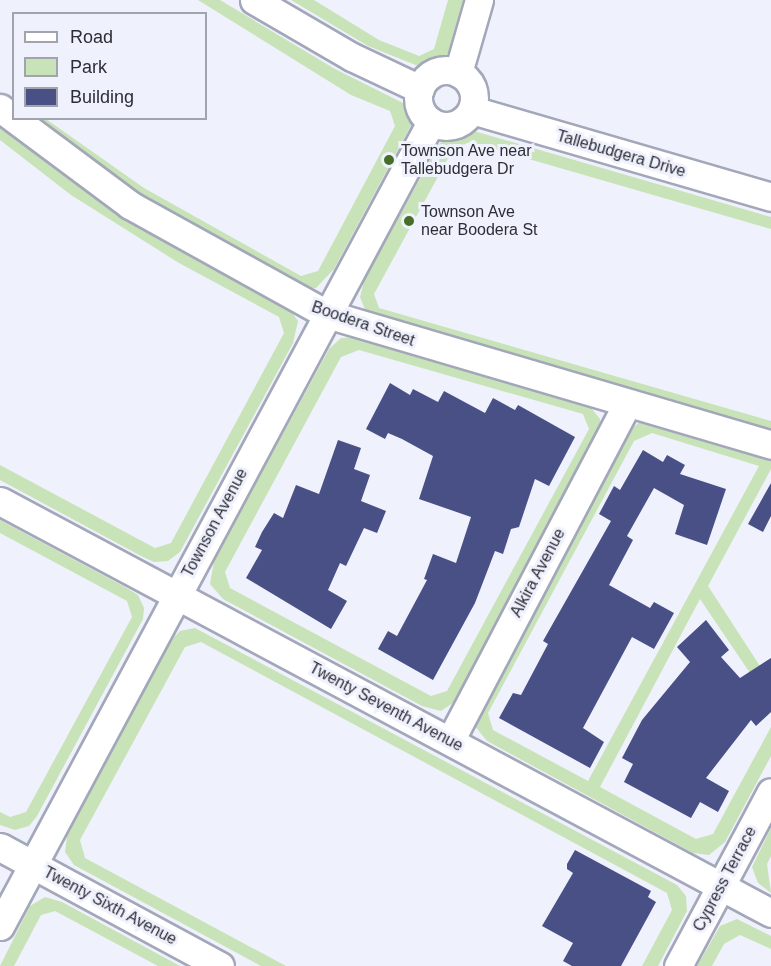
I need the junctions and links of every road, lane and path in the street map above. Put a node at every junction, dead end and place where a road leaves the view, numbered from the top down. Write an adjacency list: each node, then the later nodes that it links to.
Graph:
1 (254, 0): 4 (street)
2 (479, 0): 3 (street)
3 (458, 73): 4 (street); 5 (street)
4 (420, 89): 7 (street)
5 (472, 110): 7 (street); 8 (street, Tallebudgera Drive)
6 (16, 120): 9 (street, Boodera Street)
7 (431, 122): 9 (street, Townson Avenue)
8 (771, 197)
9 (327, 314): 10 (street, Boodera Street); 13 (street, Townson Avenue)
10 (627, 404): 11 (street, Boodera Street); 14 (street, Alkira Avenue)
11 (771, 445)
12 (0, 501): 13 (street, Twenty Seventh Avenue)
13 (177, 595): 14 (street, Twenty Seventh Avenue); 17 (street, Townson Avenue)
14 (450, 741): 18 (street, Twenty Seventh Avenue)
15 (771, 792): 18 (street, Cypress Terrace)
16 (0, 847): 17 (street, Twenty Sixth Avenue)
17 (33, 864): 20 (street, Townson Avenue); 21 (street, Twenty Sixth Avenue)
18 (721, 887): 19 (street, Twenty Seventh Avenue); 22 (street, Cypress Terrace)
19 (771, 913)
20 (0, 926)
21 (220, 966)
22 (678, 966)

